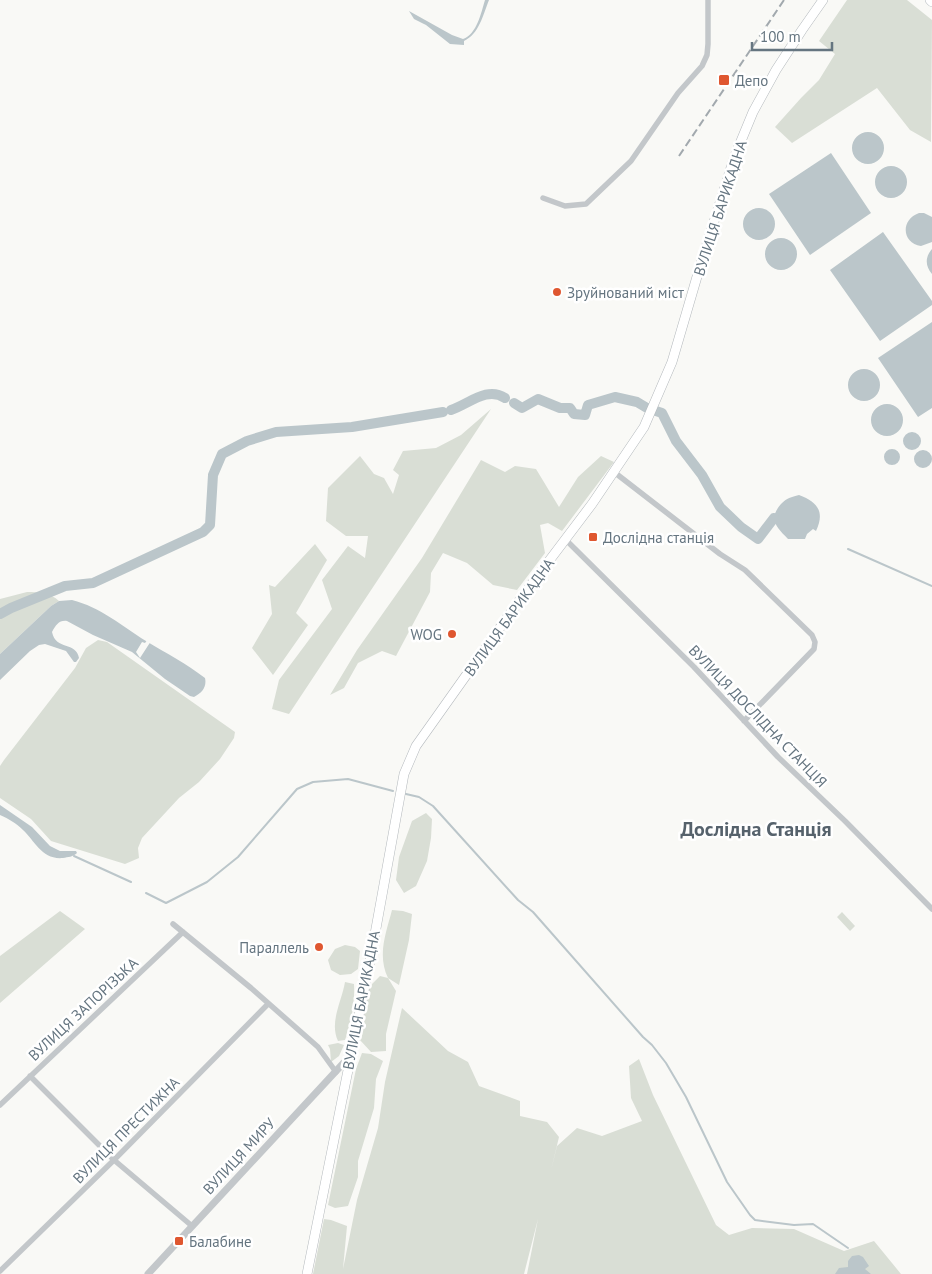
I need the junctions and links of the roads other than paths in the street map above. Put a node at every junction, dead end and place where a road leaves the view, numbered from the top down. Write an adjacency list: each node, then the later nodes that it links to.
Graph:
1 (708, 0): 3 (street)
2 (823, 0): 4 (main road, ВУЛИЦЯ БАРИКАДНА)
3 (543, 198)
4 (614, 472): 5 (main road, ВУЛИЦЯ БАРИКАДНА); 6 (street)
5 (566, 540): 6 (street, ВУЛИЦЯ ДОСЛІДНА СТАНЦІЯ); 11 (main road, ВУЛИЦЯ БАРИКАДНА)
6 (744, 721): 7 (street, ВУЛИЦЯ ДОСЛІДНА СТАНЦІЯ)
7 (932, 909)
8 (173, 924): 9 (street)
9 (183, 932): 10 (street); 13 (street, ВУЛИЦЯ ЗАПОРІЗЬКА)
10 (268, 1004): 12 (street); 15 (street, ВУЛИЦЯ ПРЕСТИЖНА)
11 (350, 1056): 12 (street, ВУЛИЦЯ МИРУ); 19 (main road, ВУЛИЦЯ БАРИКАДНА)
12 (336, 1072): 16 (street, ВУЛИЦЯ МИРУ)
13 (30, 1076): 14 (street, ВУЛИЦЯ ЗАПОРІЗЬКА); 15 (street)
14 (0, 1105)
15 (114, 1160): 16 (street); 17 (street, ВУЛИЦЯ ПРЕСТИЖНА)
16 (192, 1226): 18 (street, ВУЛИЦЯ МИРУ)
17 (0, 1271)
18 (148, 1274)
19 (307, 1274)

